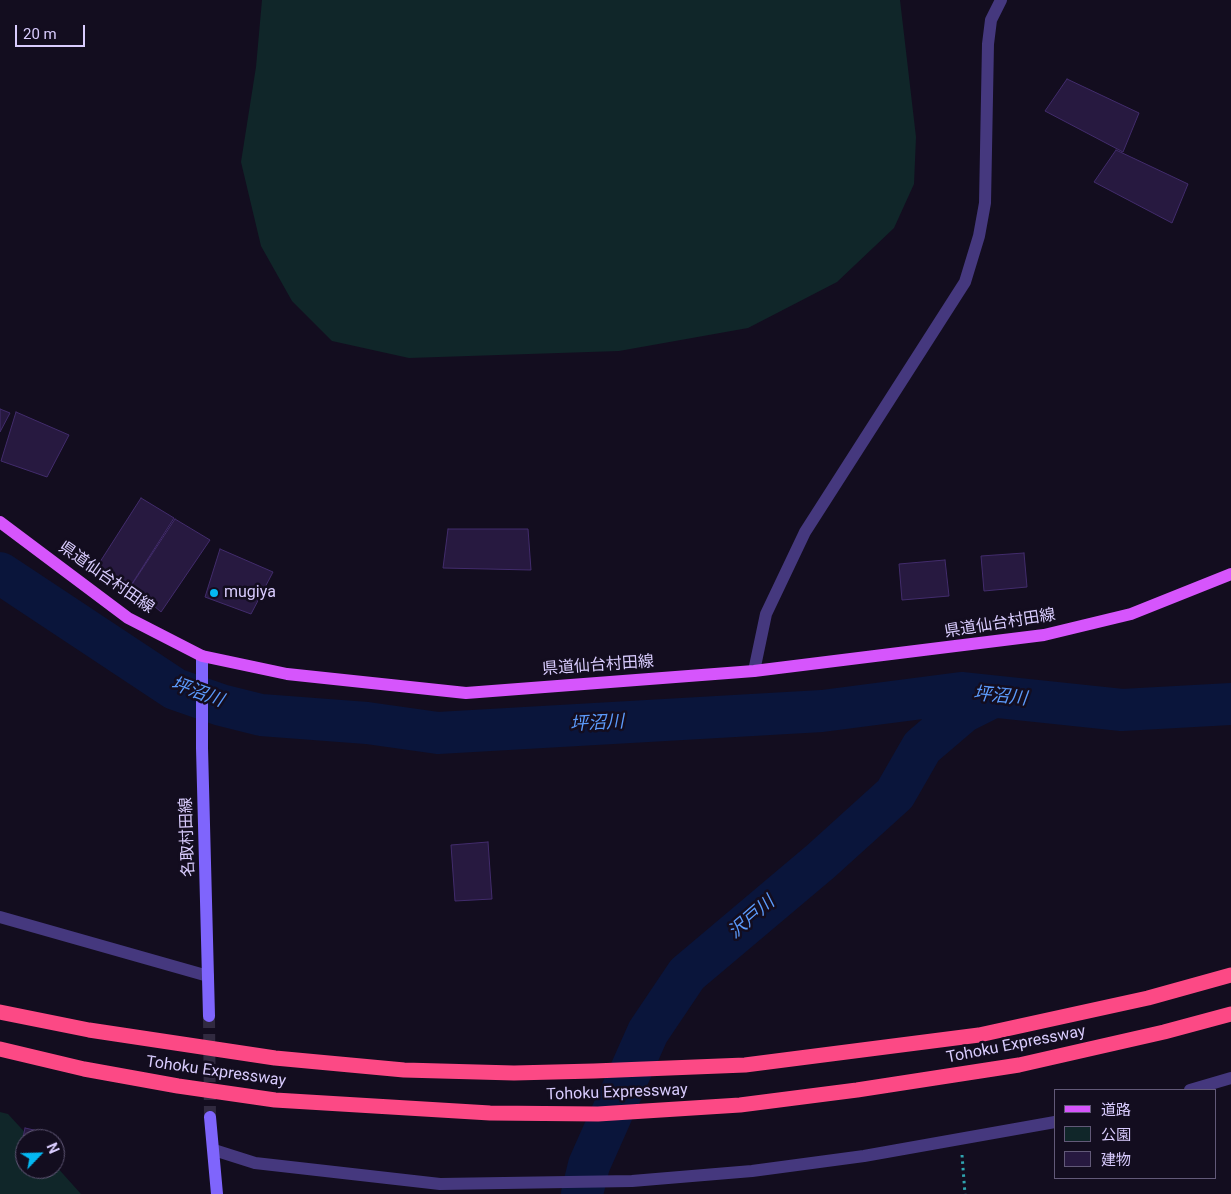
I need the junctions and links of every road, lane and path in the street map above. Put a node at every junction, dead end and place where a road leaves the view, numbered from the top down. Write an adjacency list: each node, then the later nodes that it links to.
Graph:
1 (1001, 0): 5 (street)
2 (0, 522): 4 (main road, 県道仙台村田線)
3 (1231, 574): 5 (main road, 県道仙台村田線)
4 (202, 661): 5 (main road, 県道仙台村田線); 8 (main road, 名取村田線)
5 (754, 671)
6 (0, 918): 8 (street)
7 (1231, 975): 9 (highway, Tohoku Expressway)
8 (208, 976): 11 (main road, 名取村田線)
9 (0, 1012)
10 (1231, 1014): 12 (highway, Tohoku Expressway)
11 (209, 1016)
12 (0, 1049)
13 (1231, 1078): 14 (street)
14 (1193, 1089)
15 (210, 1117): 18 (main road)
16 (1054, 1122): 17 (street)
17 (961, 1138): 19 (street); 21 (path)
18 (214, 1150): 19 (street); 20 (main road)
19 (488, 1189)
20 (217, 1194)
21 (965, 1194)

